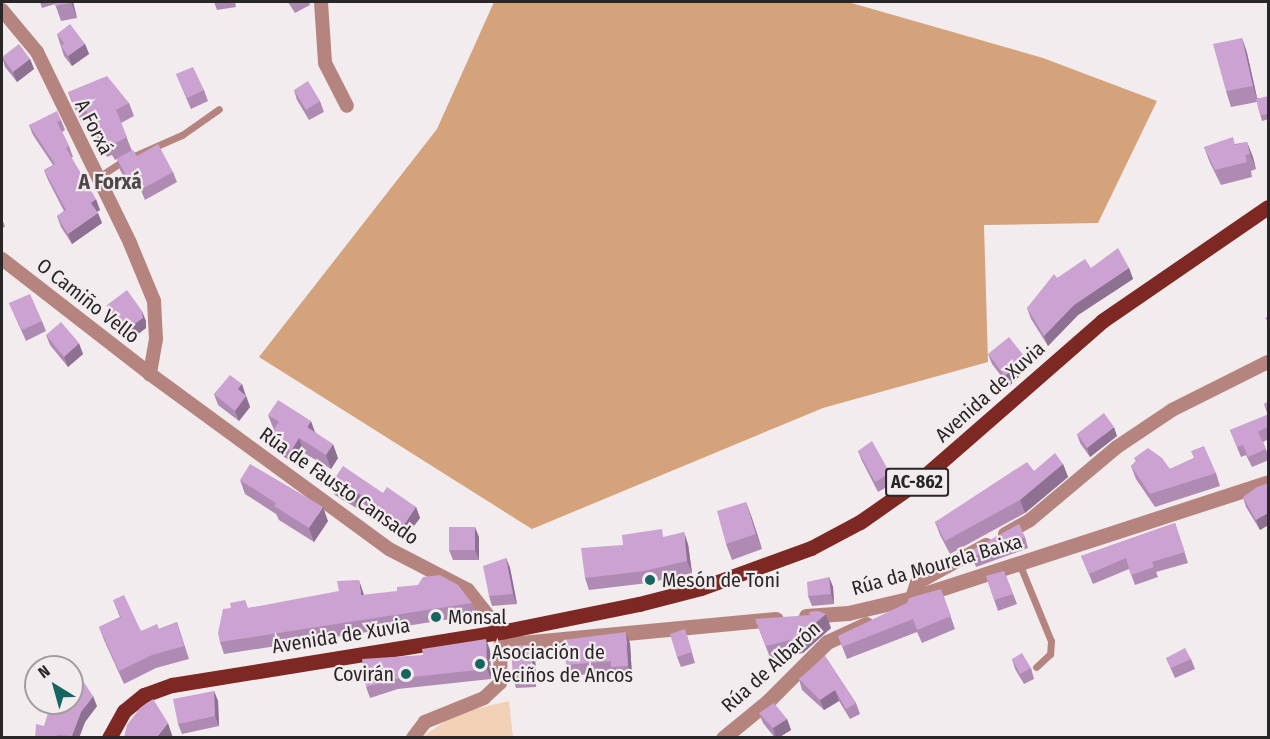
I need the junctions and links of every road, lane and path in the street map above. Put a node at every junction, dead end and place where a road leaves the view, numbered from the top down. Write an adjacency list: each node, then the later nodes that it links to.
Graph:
1 (321, 2): 3 (street)
2 (2, 10): 5 (street, A Forxá)
3 (347, 106)
4 (219, 109): 5 (lane)
5 (97, 178): 9 (street, A Forxá)
6 (1269, 207): 13 (main road, Avenida de Xuvia / AC-862)
7 (2, 259): 9 (street, O Camiño Vello)
8 (1269, 362): 12 (street)
9 (150, 374): 13 (street, Rúa de Fausto Cansado)
10 (1269, 482): 11 (street, Rúa da Mourela Baixa)
11 (1019, 563): 12 (street, Rúa da Mourela Baixa); 14 (lane)
12 (912, 598): 13 (street, Rúa da Mourela Baixa); 17 (street, Rúa de Albarón)
13 (501, 632): 15 (main road, Avenida de Xuvia / AC-862); 16 (street)
14 (1036, 667)
15 (109, 738)
16 (413, 738)
17 (723, 738)

